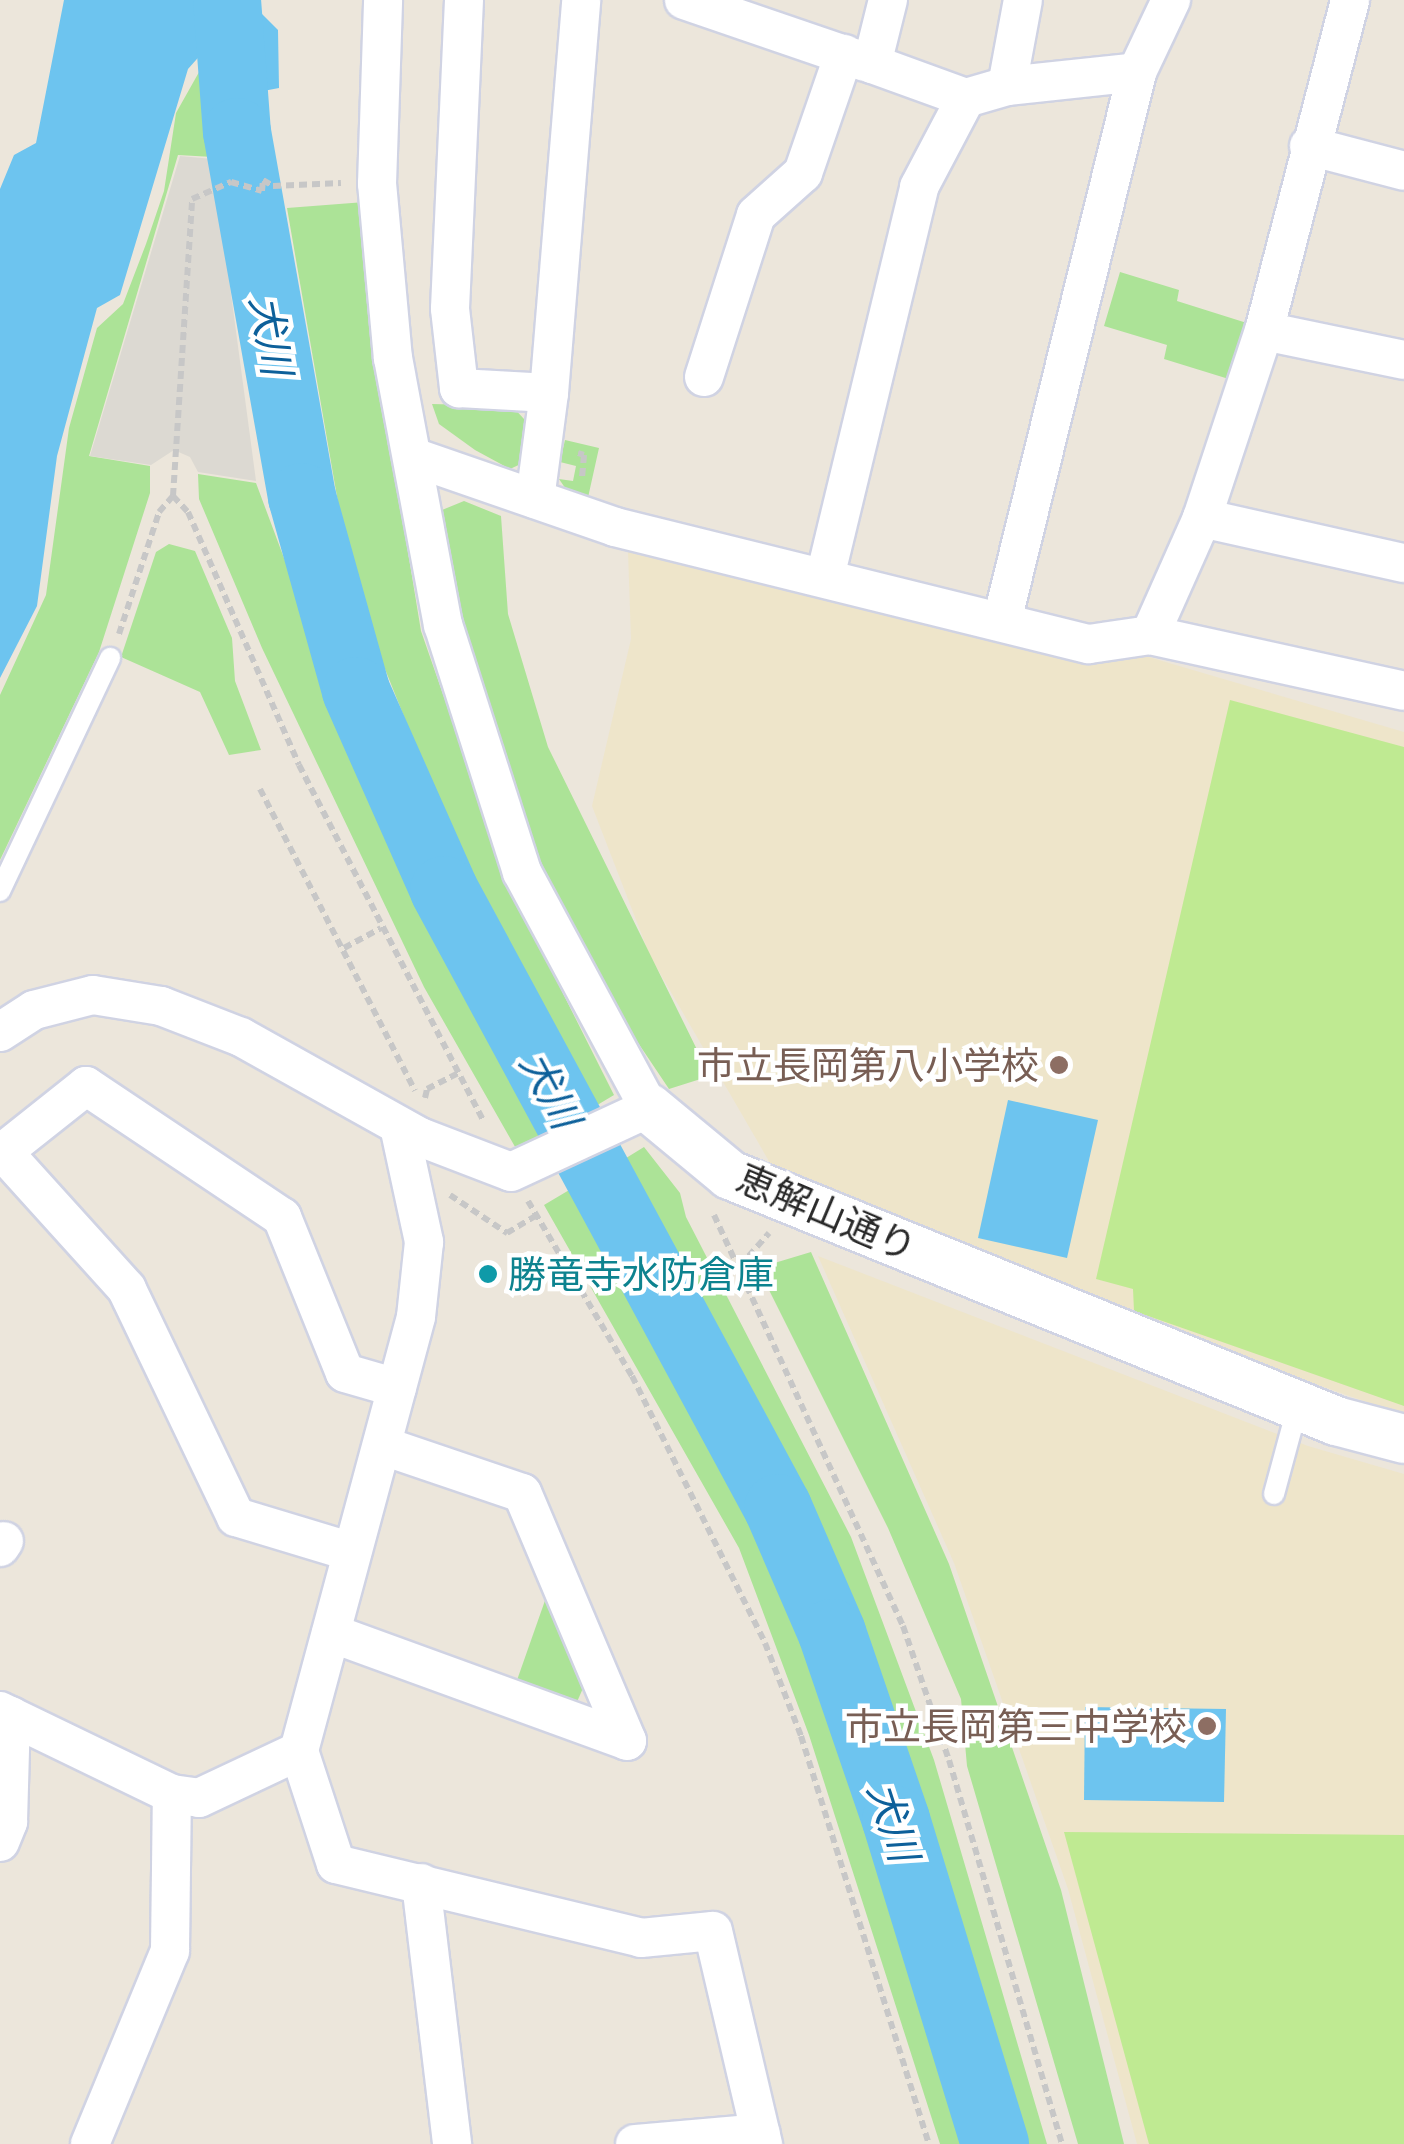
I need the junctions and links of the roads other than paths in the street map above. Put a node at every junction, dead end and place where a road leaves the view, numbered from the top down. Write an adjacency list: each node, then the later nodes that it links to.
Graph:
1 (383, 0): 20 (street)
2 (464, 0): 19 (street)
3 (581, 0): 19 (street)
4 (684, 0): 9 (street)
5 (888, 0): 10 (street)
6 (1024, 0): 12 (street)
7 (1171, 0): 11 (street)
8 (1350, 0): 14 (street)
9 (735, 8): 10 (street)
10 (858, 59): 13 (street); 18 (street)
11 (1137, 72): 12 (street); 25 (street)
12 (1007, 86): 13 (street)
13 (966, 98): 24 (street)
14 (1309, 146): 15 (street); 16 (street)
15 (1404, 171)
16 (1264, 330): 17 (street); 22 (street)
17 (1404, 360)
18 (704, 377)
19 (549, 393): 21 (street)
20 (416, 458): 21 (street); 31 (street)
21 (535, 499): 24 (street)
22 (1202, 518): 23 (street); 26 (street)
23 (1404, 563)
24 (824, 577): 25 (street)
25 (1002, 620): 26 (street)
26 (1150, 634): 28 (street)
27 (110, 658): 29 (lane)
28 (1404, 691)
29 (0, 891)
30 (0, 1032): 32 (street)
31 (640, 1110): 32 (street); 34 (street, 恵解山通り)
32 (411, 1115): 33 (street)
33 (396, 1388): 36 (street); 38 (street)
34 (1298, 1405): 35 (street, 恵解山通り); 37 (lane)
35 (1404, 1439)
36 (383, 1446): 38 (street); 39 (street)
37 (1274, 1494)
38 (352, 1552): 39 (street)
39 (331, 1633): 41 (street)
40 (6, 1714): 42 (street); 43 (street)
41 (299, 1751): 42 (street); 44 (street)
42 (172, 1794): 46 (street)
43 (0, 1842)
44 (421, 1883): 45 (street); 47 (street)
45 (762, 2138): 48 (street)
46 (90, 2144)
47 (452, 2144)
48 (635, 2144)

